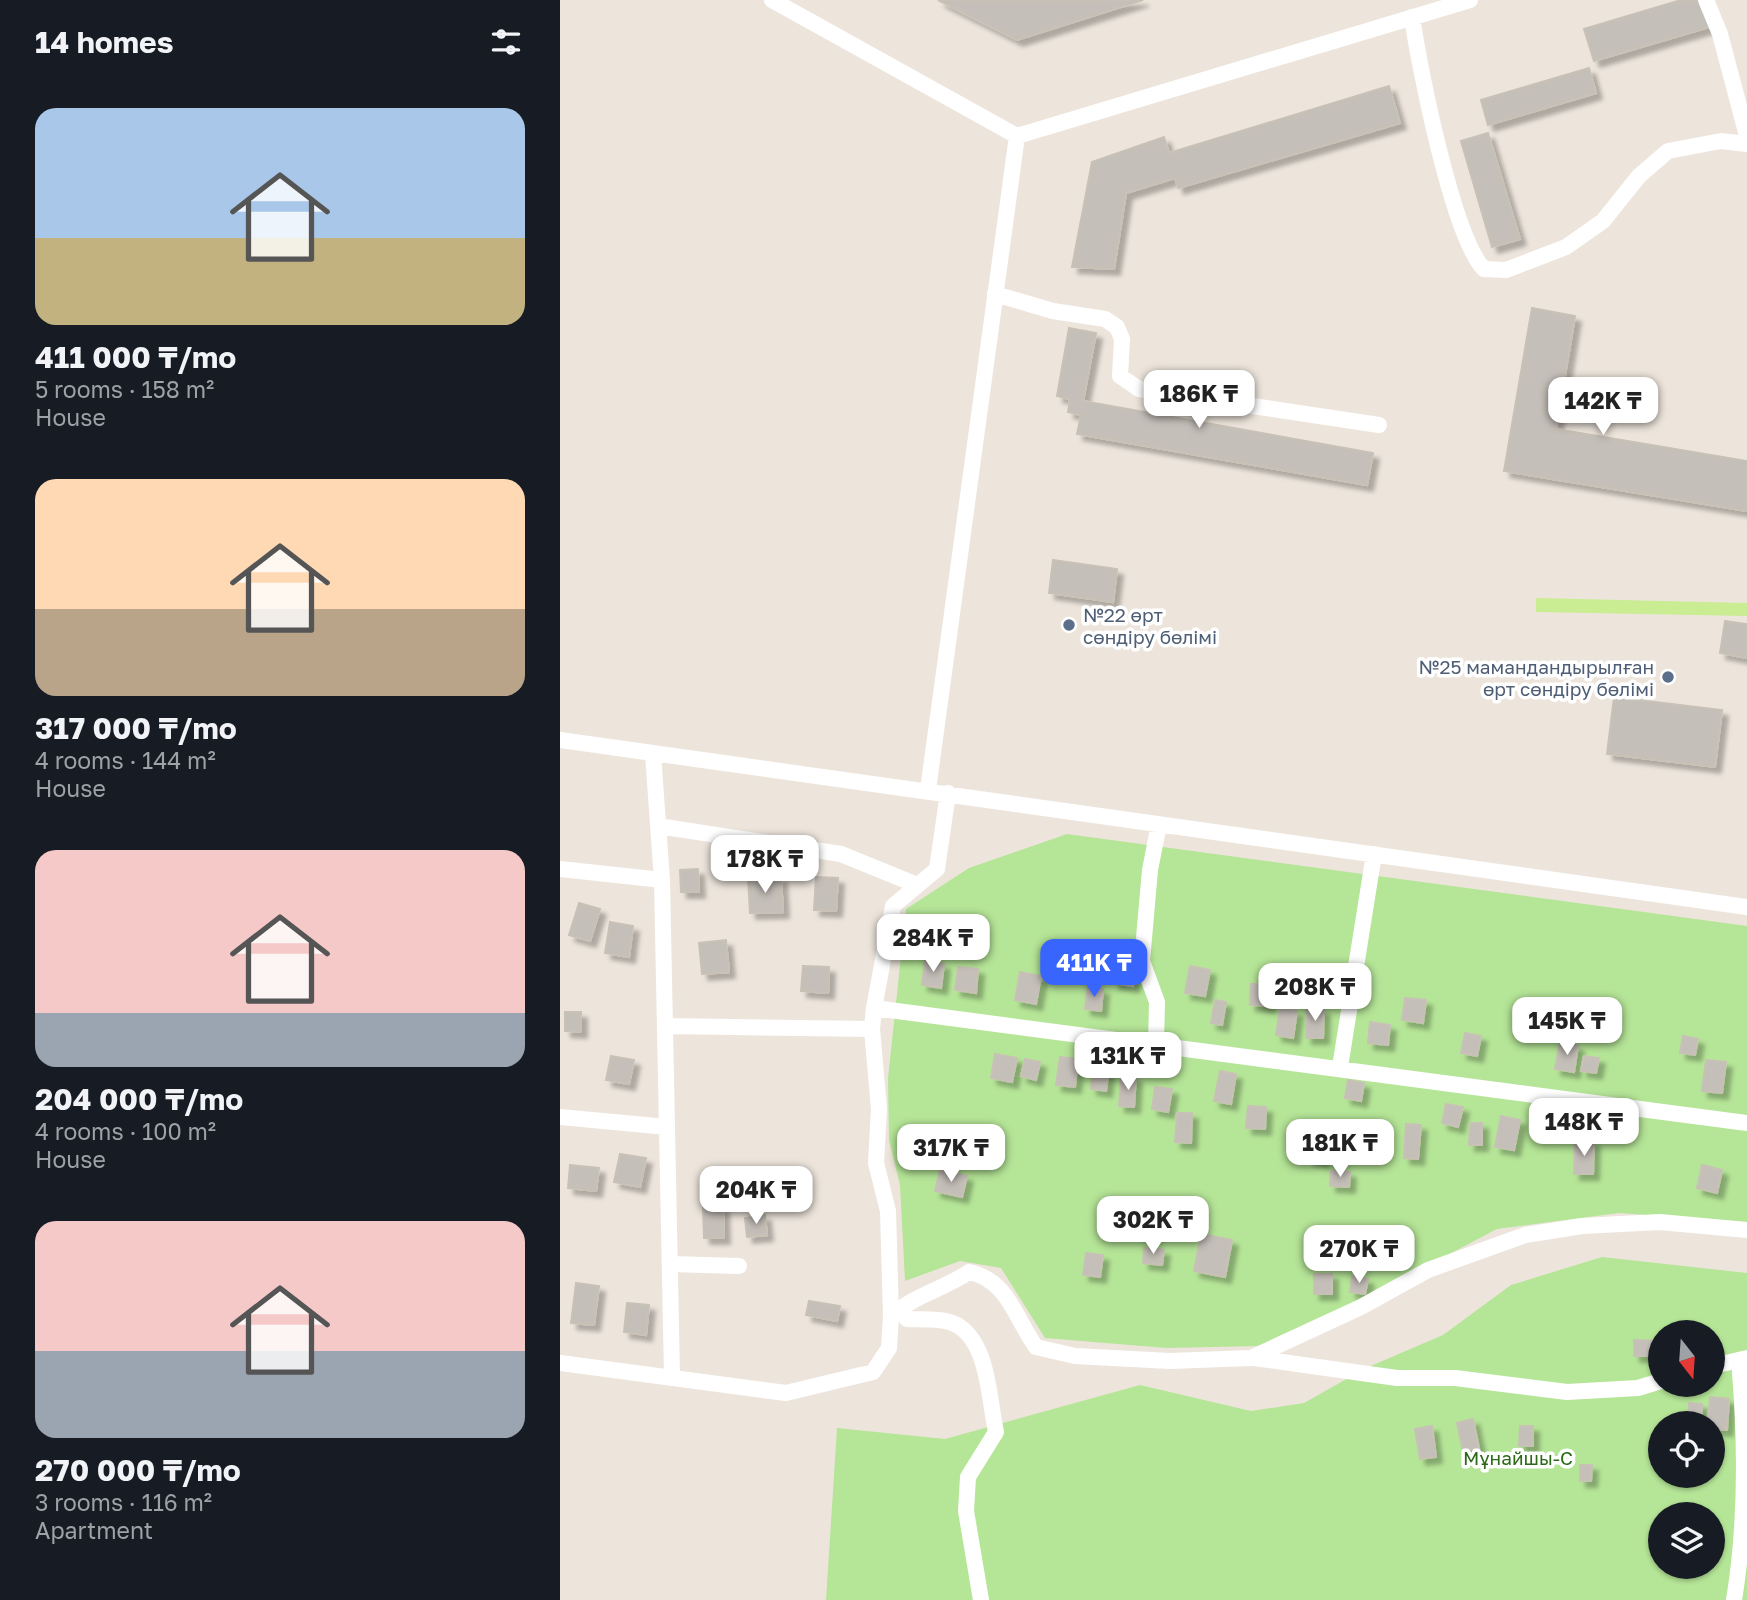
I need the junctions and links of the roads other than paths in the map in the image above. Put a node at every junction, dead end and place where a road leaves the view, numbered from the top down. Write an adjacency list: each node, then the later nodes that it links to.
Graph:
1 (772, 0): 5 (street)
2 (1469, 0): 4 (street)
3 (1706, 0): 6 (street)
4 (1412, 17): 5 (street); 7 (street)
5 (1017, 136): 8 (street)
6 (1747, 136)
7 (1747, 144)
8 (995, 293): 9 (street); 12 (street)
9 (1379, 425)
10 (560, 740): 11 (street)
11 (653, 754): 12 (street); 15 (street)
12 (929, 790): 13 (street)
13 (948, 793): 14 (street); 19 (street)
14 (1159, 824): 16 (street); 24 (street)
15 (658, 826): 18 (street); 19 (street)
16 (1374, 854): 20 (street); 25 (street)
17 (560, 869): 18 (street)
18 (662, 880): 22 (street)
19 (918, 885): 21 (street)
20 (1747, 907)
21 (874, 1008): 23 (street); 24 (street)
22 (665, 1026): 23 (street); 28 (street)
23 (872, 1029): 32 (street)
24 (1156, 1044): 25 (street)
25 (1340, 1067): 27 (street)
26 (560, 1117): 28 (street)
27 (1747, 1123)
28 (667, 1127): 30 (street)
29 (1747, 1230): 33 (street)
30 (670, 1264): 31 (street); 36 (street)
31 (738, 1266)
32 (895, 1312): 33 (street); 36 (street); 38 (street)
33 (1251, 1358): 37 (street)
34 (1743, 1359): 39 (street)
35 (560, 1363): 36 (street)
36 (672, 1376)
37 (1648, 1385)
38 (981, 1600)
39 (1734, 1600)

